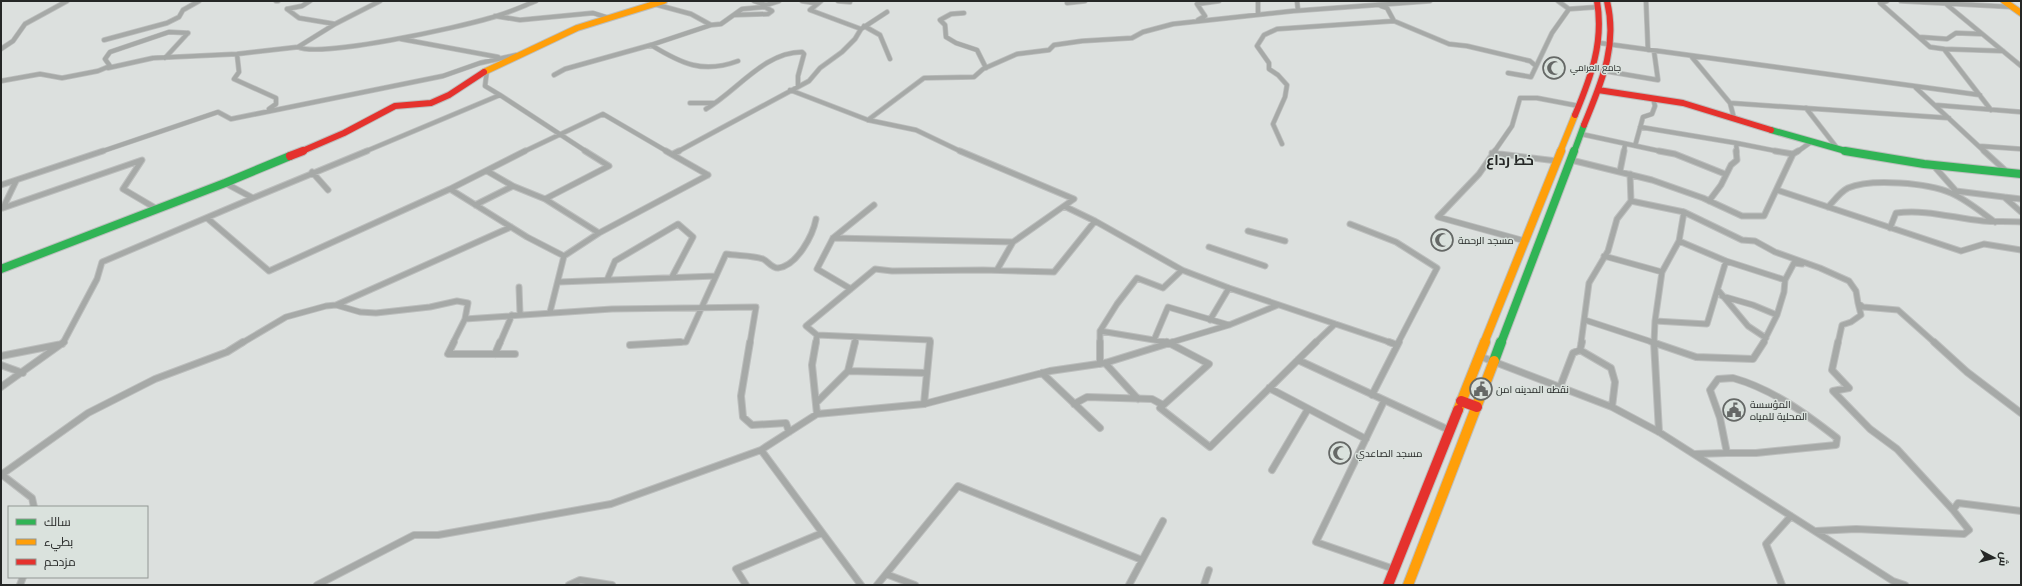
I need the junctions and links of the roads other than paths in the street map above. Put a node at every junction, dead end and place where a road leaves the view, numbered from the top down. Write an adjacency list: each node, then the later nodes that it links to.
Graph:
1 (68, 1): 57 (street)
2 (199, 1): 44 (street)
3 (310, 1): 45 (street)
4 (380, 1): 45 (street)
5 (536, 1): 40 (street)
6 (664, 1): 26 (main road)
7 (754, 1): 30 (street)
8 (779, 1): 30 (street)
9 (802, 1): 10 (street)
10 (821, 1): 47 (street)
11 (838, 1): 24 (street)
12 (1085, 1): 25 (street)
13 (1219, 1): 43 (street)
14 (1258, 1): 38 (street)
15 (1297, 1): 34 (street)
16 (1330, 1): 32 (street)
17 (1430, 1): 29 (street)
18 (1558, 1): 33 (street)
19 (1607, 1): 55 (main road)
20 (1646, 1): 58 (street)
21 (1887, 1): 50 (street)
22 (1901, 1): 28 (street)
23 (2004, 1): 31 (main road)
24 (850, 2)
25 (1067, 3)
26 (654, 4): 41 (main road); 46 (street)
27 (1598, 4): 33 (street); 53 (main road)
28 (1945, 4): 31 (street); 49 (street)
29 (1377, 5): 32 (street); 42 (street)
30 (766, 6): 39 (street); 39 (street)
31 (2015, 6): 37 (main road)
32 (1331, 8): 34 (street)
33 (1569, 9): 69 (street)
34 (1298, 10): 38 (street)
35 (887, 12): 47 (street)
36 (964, 13): 71 (street)
37 (2021, 13)
38 (1258, 14): 43 (street)
39 (734, 15): 46 (street)
40 (495, 16): 41 (street); 52 (street)
41 (609, 18): 62 (main road)
42 (1394, 21): 69 (street); 103 (street)
43 (1194, 22): 71 (street)
44 (167, 23): 48 (street); 51 (street)
45 (335, 24): 56 (street)
46 (711, 25): 54 (street)
47 (863, 27): 67 (street); 79 (street)
48 (180, 32): 65 (street); 74 (street)
49 (1981, 34): 50 (street); 61 (street)
50 (1919, 37): 59 (street)
51 (104, 40)
52 (375, 41): 56 (street); 66 (street)
53 (1600, 43): 55 (street); 72 (main road)
54 (651, 45): 68 (street); 77 (street)
55 (1612, 45): 58 (street); 75 (main road)
56 (298, 47): 63 (street)
57 (1, 49)
58 (1648, 50): 60 (street)
59 (1944, 50): 61 (street); 84 (street)
60 (1654, 51): 64 (street); 75 (street)
61 (2003, 51): 70 (street)
62 (526, 53): 66 (street); 73 (main road)
63 (237, 54): 65 (street); 94 (street)
64 (1691, 56): 80 (street); 88 (street)
65 (164, 58): 74 (street)
66 (502, 58): 94 (street)
67 (890, 58)
68 (738, 61)
69 (1536, 66): 76 (street)
70 (2021, 66)
71 (986, 68): 98 (street)
72 (1594, 69): 75 (main road); 90 (main road)
73 (488, 70): 83 (street); 124 (main road)
74 (98, 71): 78 (street)
75 (1605, 71): 82 (main road)
76 (1508, 73)
77 (554, 76)
78 (1, 81)
79 (798, 86): 81 (street); 87 (street)
80 (1915, 87): 84 (street); 89 (street)
81 (790, 90): 98 (street); 111 (street)
82 (1598, 90): 85 (main road); 101 (main road)
83 (500, 95): 100 (street); 118 (street)
84 (1980, 95): 93 (street)
85 (1653, 98): 96 (main road); 99 (street)
86 (690, 103): 87 (street)
87 (715, 103): 92 (street)
88 (1730, 103): 91 (street); 96 (street)
89 (1935, 105): 93 (street); 97 (street)
90 (1579, 106): 110 (street); 114 (main road)
91 (1806, 108): 97 (street); 108 (street)
92 (706, 109)
93 (1991, 110): 95 (street)
94 (265, 111): 123 (street)
95 (2021, 112)
96 (1734, 118): 102 (main road)
97 (1949, 118): 107 (street)
98 (868, 120): 138 (street)
99 (1640, 127): 105 (street); 106 (street)
100 (560, 133): 111 (street); 116 (street); 132 (street)
101 (1581, 134): 104 (street); 113 (main road)
102 (1811, 142): 108 (main road); 112 (street)
103 (1282, 144)
104 (1625, 144): 106 (street); 117 (street)
105 (1736, 144): 112 (street); 121 (street)
106 (1634, 146): 121 (street)
107 (1979, 146): 109 (street); 119 (street)
108 (1837, 148): 115 (main road)
109 (2021, 149)
110 (1492, 153): 114 (street); 157 (street)
111 (673, 154): 154 (street)
112 (1793, 154): 129 (street)
113 (1571, 160): 117 (street); 146 (main road)
114 (1557, 161): 143 (main road)
115 (1933, 165): 119 (main road); 130 (street)
116 (487, 171): 126 (street); 127 (street)
117 (1620, 171): 120 (street)
118 (312, 172): 128 (street); 131 (street)
119 (2007, 172): 122 (main road)
120 (1630, 174): 134 (street); 135 (street)
121 (1725, 174): 135 (street)
122 (2021, 174)
123 (16, 181): 125 (street); 140 (street)
124 (225, 183): 131 (street); 140 (main road)
125 (1, 186)
126 (513, 186): 132 (street); 137 (street)
127 (450, 189): 137 (street); 144 (street)
128 (328, 190)
129 (1778, 190): 135 (street); 139 (street)
130 (2004, 196): 133 (street); 142 (street)
131 (253, 198): 144 (street)
132 (545, 199): 154 (street)
133 (2021, 199)
134 (1631, 201): 141 (street); 165 (street)
135 (1709, 201)
136 (874, 204): 155 (street)
137 (475, 205): 151 (street)
138 (1064, 206): 147 (street); 159 (street)
139 (1828, 207): 148 (street); 152 (street)
140 (157, 209): 169 (main road)
141 (1684, 212): 158 (street); 167 (street)
142 (2021, 212)
143 (1535, 215): 146 (main road); 157 (main road)
144 (207, 218): 204 (street)
145 (816, 218): 173 (street)
146 (1548, 220): 164 (main road)
147 (1095, 221): 170 (street); 171 (street)
148 (1995, 222): 149 (street); 152 (street)
149 (2021, 222)
150 (1350, 224): 206 (street)
151 (511, 227): 163 (street); 184 (street)
152 (1890, 228): 161 (street)
153 (1248, 230): 156 (street)
154 (599, 233): 163 (street)
155 (833, 238): 159 (street); 180 (street)
156 (1285, 241)
157 (1525, 241): 162 (main road)
158 (1678, 241): 166 (street); 172 (street)
159 (1013, 242): 170 (street)
160 (1209, 247): 168 (street)
161 (2021, 250)
162 (1521, 251): 164 (main road); 211 (main road)
163 (564, 256): 177 (street)
164 (1535, 256): 213 (main road)
165 (1604, 256): 172 (street); 193 (street)
166 (1726, 261): 176 (street); 181 (street)
167 (1802, 262): 176 (street); 183 (street)
168 (1265, 266)
169 (1, 269)
170 (997, 270): 180 (street)
171 (1182, 270): 179 (street); 197 (street)
172 (1662, 272): 194 (street)
173 (716, 276): 174 (street); 186 (street)
174 (672, 277): 175 (street); 175 (street)
175 (607, 280): 177 (street)
176 (1785, 280): 190 (street)
177 (559, 282): 187 (street)
178 (519, 287): 188 (street)
179 (1229, 288): 185 (street); 192 (street)
180 (851, 289): 198 (street)
181 (1717, 292): 182 (street); 194 (street)
182 (1723, 296): 190 (street); 200 (street)
183 (1858, 303): 234 (street); 247 (street)
184 (336, 305): 191 (street); 245 (street)
185 (1278, 305): 195 (street); 196 (street)
186 (702, 307): 187 (street); 205 (street); 238 (street)
187 (550, 312): 188 (street)
188 (520, 314): 189 (street)
189 (512, 315): 191 (street); 208 (street)
190 (1777, 315): 200 (street)
191 (465, 319): 208 (street)
192 (1210, 320): 196 (street); 201 (street)
193 (1585, 320): 203 (street); 207 (street)
194 (1655, 321): 203 (street)
195 (1335, 324): 206 (street); 212 (street)
196 (1229, 325): 202 (street)
197 (1100, 331): 201 (street); 214 (street)
198 (817, 335): 199 (street); 227 (street)
199 (856, 338): 216 (street); 218 (street)
200 (1766, 338): 203 (street)
201 (1154, 340): 202 (street)
202 (1171, 343): 214 (street); 230 (street)
203 (1654, 343): 239 (street)
204 (63, 344): 210 (street); 217 (street)
205 (630, 345)
206 (1397, 345): 223 (street)
207 (1580, 350): 220 (street); 232 (street)
208 (495, 354): 209 (street)
209 (515, 354)
210 (1, 356)
211 (1479, 356): 213 (street); 226 (main road)
212 (1298, 360): 222 (street); 223 (street)
213 (1494, 362): 220 (street); 231 (main road)
214 (1103, 363): 219 (street); 224 (street)
215 (1, 365): 217 (street)
216 (848, 371): 218 (street); 227 (street)
217 (23, 373): 221 (street)
218 (927, 373): 228 (street)
219 (1042, 374): 228 (street); 229 (street)
220 (1560, 386): 232 (street)
221 (1, 387)
222 (1269, 388): 230 (street); 233 (street)
223 (1372, 395): 225 (street)
224 (1138, 399): 229 (street); 230 (street)
225 (1384, 401): 237 (street); 240 (street)
226 (1461, 401): 231 (main road); 237 (main road)
227 (816, 403): 235 (street)
228 (924, 404): 235 (street)
229 (1074, 404): 236 (street)
230 (1163, 405)
231 (1477, 407): 267 (main road)
232 (1612, 407): 239 (street)
233 (1308, 409): 240 (street); 244 (street)
234 (2021, 413)
235 (817, 414): 238 (street)
236 (1100, 428)
237 (1449, 430): 254 (main road)
238 (790, 432): 241 (street)
239 (1659, 432): 243 (street)
240 (1366, 439): 254 (street)
241 (761, 450): 252 (street); 257 (street)
242 (1728, 453): 242 (street); 243 (street)
243 (1695, 454): 249 (street)
244 (1272, 470)
245 (1, 474): 246 (street)
246 (34, 506)
247 (1953, 510): 248 (street); 251 (street)
248 (2021, 511)
249 (1791, 516): 251 (street); 268 (street)
250 (1163, 521): 253 (street)
251 (1816, 531): 269 (street)
252 (822, 533): 260 (street); 261 (street)
253 (1142, 560): 256 (street); 264 (street)
254 (1394, 569): 266 (main road)
255 (1209, 570): 265 (street)
256 (886, 574): 262 (street); 263 (street)
257 (317, 585)
258 (569, 585): 259 (street)
259 (612, 585)
260 (746, 585)
261 (861, 585)
262 (877, 585)
263 (916, 585)
264 (1129, 585)
265 (1204, 585)
266 (1388, 585)
267 (1408, 585)
268 (1781, 585)
269 (1905, 585)

